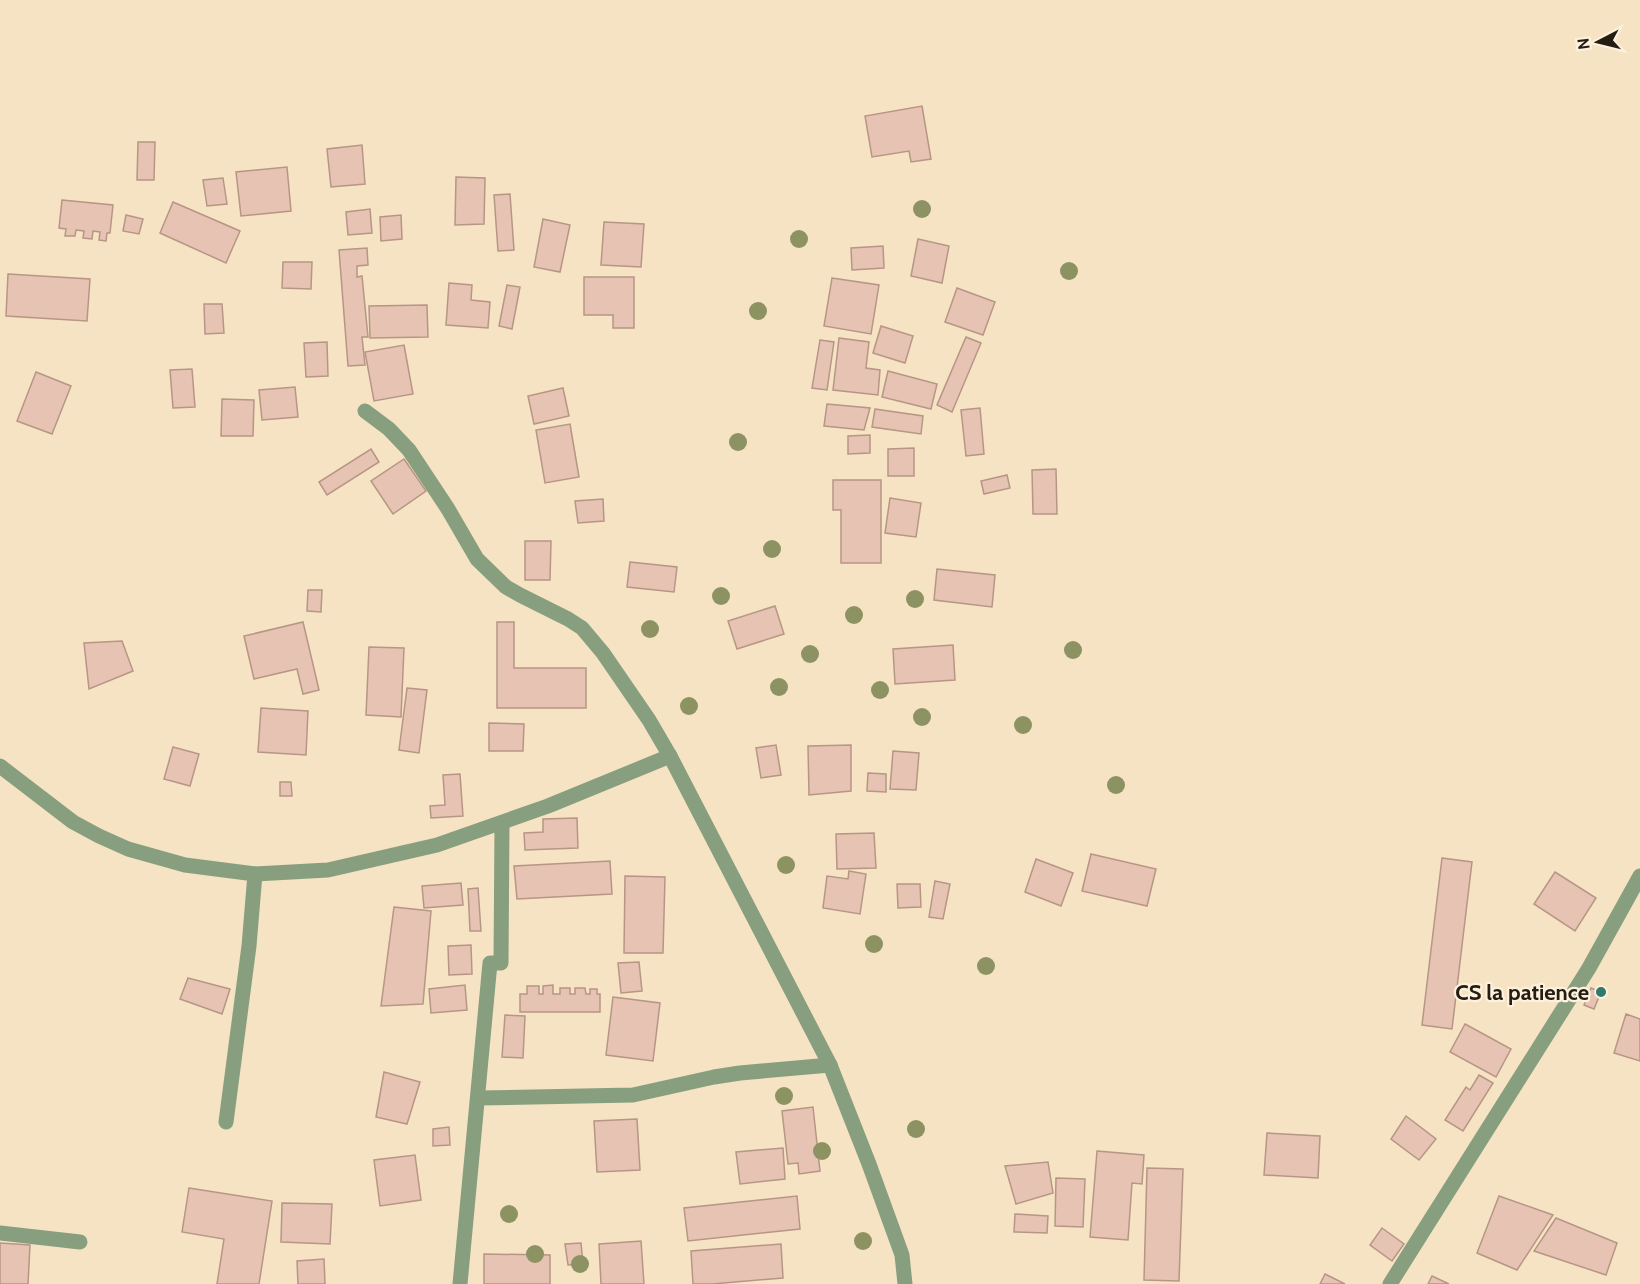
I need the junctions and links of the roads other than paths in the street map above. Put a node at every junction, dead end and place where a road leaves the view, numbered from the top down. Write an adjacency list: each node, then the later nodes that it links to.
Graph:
1 (365, 411): 2 (street)
2 (670, 756): 4 (street); 7 (street)
3 (0, 766): 5 (street)
4 (502, 823): 5 (street); 8 (street)
5 (255, 874): 9 (street)
6 (1640, 876): 14 (street)
7 (830, 1065): 8 (street); 13 (street)
8 (478, 1098): 12 (street)
9 (226, 1122)
10 (0, 1233): 11 (street)
11 (80, 1242)
12 (460, 1284)
13 (905, 1284)
14 (1390, 1284)

